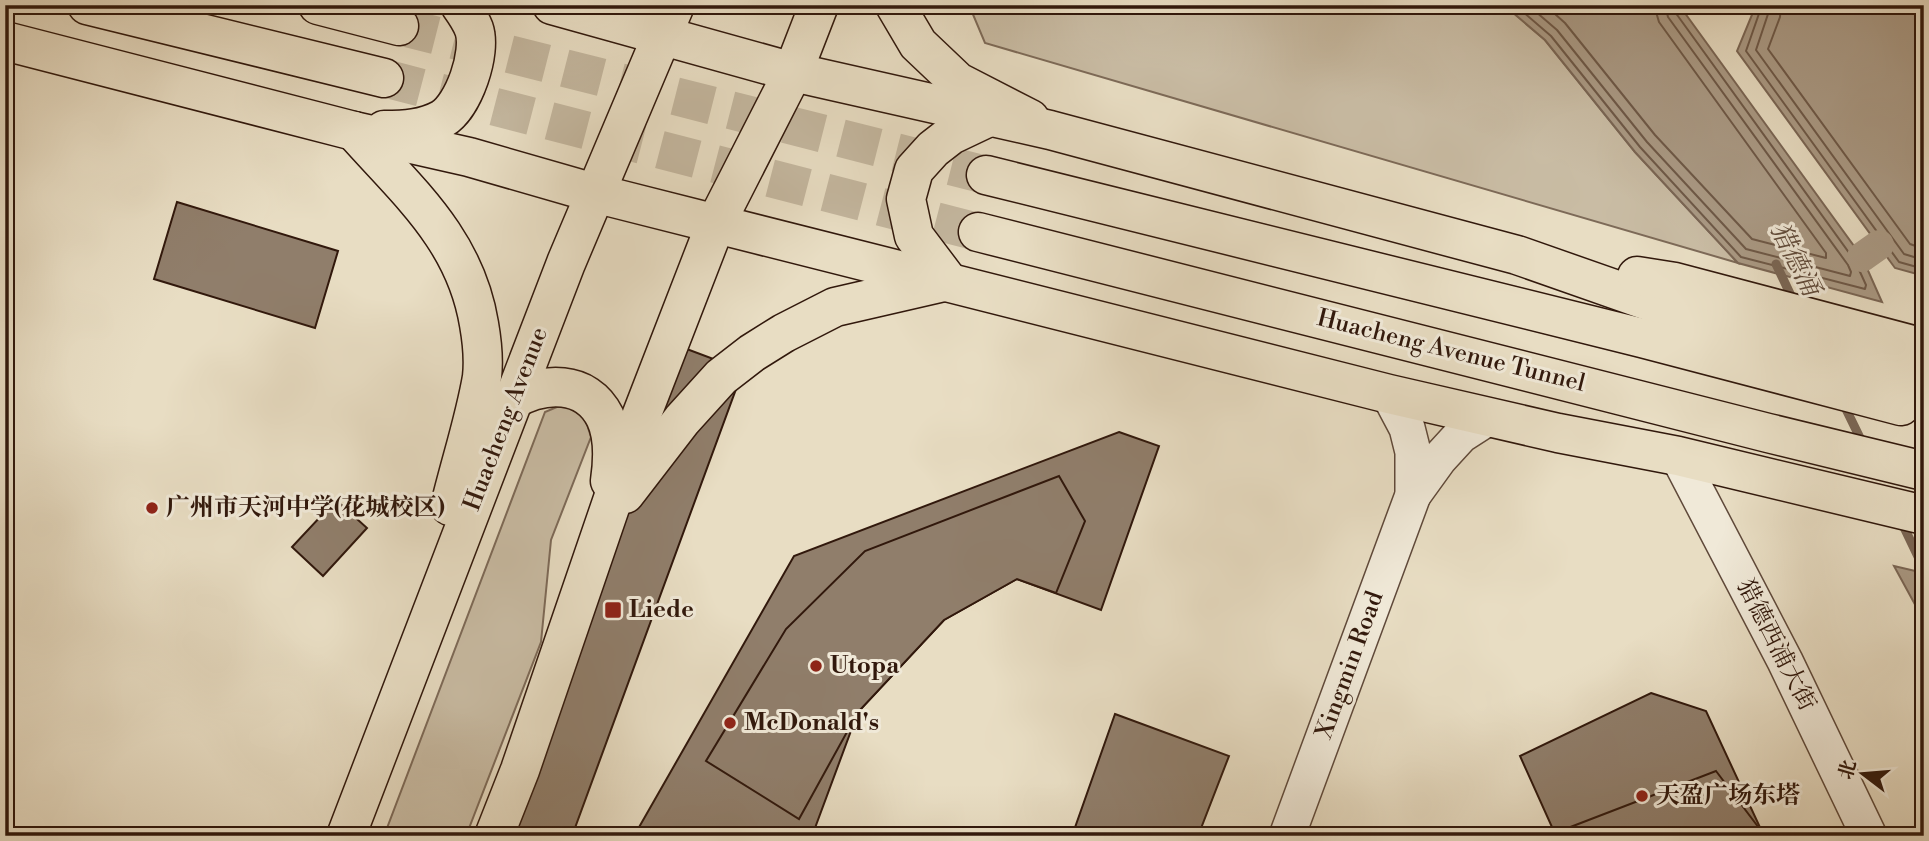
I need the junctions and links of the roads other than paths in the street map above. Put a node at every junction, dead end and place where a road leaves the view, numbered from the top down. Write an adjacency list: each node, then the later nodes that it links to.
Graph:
1 (87, 5): 11 (main road)
2 (318, 5): 8 (main road)
3 (460, 5): 14 (main road)
4 (552, 5): 7 (main road)
5 (819, 5): 10 (main road)
6 (895, 5): 13 (main road)
7 (669, 20): 10 (main road); 16 (main road, Huacheng Avenue)
8 (399, 26)
9 (5, 41): 14 (main road)
10 (793, 72): 12 (main road); 17 (main road)
11 (384, 78)
12 (991, 116): 13 (main road); 20 (main road)
13 (1050, 130): 19 (main road)
14 (354, 131): 16 (main road); 36 (main road)
15 (986, 174): 25 (main road)
16 (594, 193): 17 (main road); 24 (main road, Huacheng Avenue)
17 (716, 223): 20 (main road); 35 (main road)
18 (978, 232): 27 (main road, Huacheng Avenue Tunnel)
19 (1517, 255): 21 (main road); 22 (main road)
20 (948, 281): 23 (main road); 35 (main road)
21 (1924, 348)
22 (1924, 386)
23 (1389, 394): 26 (main road); 32 (street, Xingmin Road)
24 (512, 400): 35 (main road); 36 (main road, Huacheng Avenue)
25 (1924, 412)
26 (1489, 417): 28 (main road); 32 (street, Xingmin Road)
27 (1768, 433): 29 (main road, Huacheng Avenue Tunnel); 31 (main road)
28 (1678, 456): 30 (main road); 40 (street, 猎德西浦大街)
29 (1924, 471)
30 (1798, 484): 33 (main road); 34 (main road)
31 (1924, 489)
32 (1413, 495): 39 (street, Xingmin Road)
33 (1924, 495)
34 (1924, 515)
35 (607, 518): 38 (main road)
36 (406, 683): 37 (main road, Huacheng Avenue)
37 (346, 836)
38 (494, 836)
39 (1287, 836)
40 (1869, 836)

